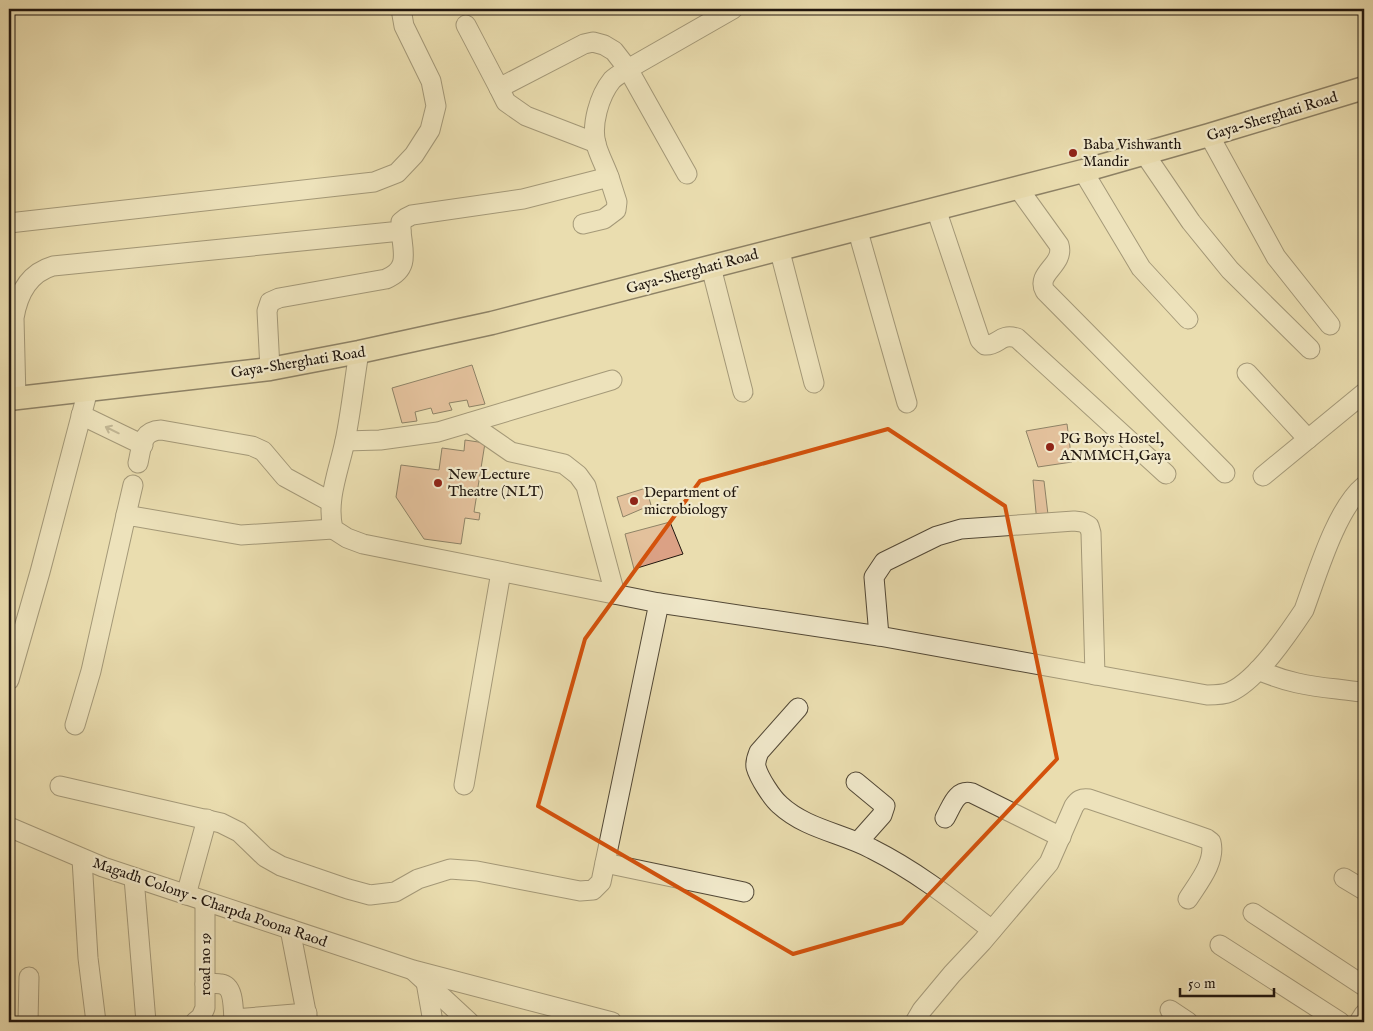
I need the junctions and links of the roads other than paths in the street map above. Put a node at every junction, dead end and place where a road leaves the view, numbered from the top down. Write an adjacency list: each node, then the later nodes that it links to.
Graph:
1 (401, 9): 15 (street)
2 (733, 9): 4 (street)
3 (466, 25): 5 (street)
4 (628, 69): 5 (street); 8 (street); 11 (street)
5 (499, 88): 8 (street)
6 (1364, 88): 7 (main road, Gaya-Sherghati Road)
7 (1209, 135): 9 (main road, Gaya-Sherghati Road); 22 (street)
8 (596, 143): 12 (street)
9 (1144, 153): 10 (main road, Gaya-Sherghati Road); 23 (street)
10 (1083, 171): 13 (main road, Gaya-Sherghati Road); 21 (street)
11 (687, 174)
12 (609, 177): 16 (street); 18 (street)
13 (1018, 188): 14 (main road, Gaya-Sherghati Road); 38 (street)
14 (936, 209): 17 (main road, Gaya-Sherghati Road); 39 (street)
15 (9, 223)
16 (583, 224)
17 (857, 228): 19 (main road, Gaya-Sherghati Road); 33 (street)
18 (401, 231): 25 (street); 32 (street)
19 (779, 248): 20 (main road, Gaya-Sherghati Road); 28 (street)
20 (711, 267): 24 (main road, Gaya-Sherghati Road); 30 (street)
21 (1188, 319)
22 (1330, 325)
23 (1310, 349)
24 (359, 352): 25 (main road, Gaya-Sherghati Road); 37 (street)
25 (270, 369): 29 (main road, Gaya-Sherghati Road)
26 (1247, 373): 36 (street)
27 (612, 380): 35 (street)
28 (814, 383)
29 (88, 390): 32 (main road, Gaya-Sherghati Road); 34 (street)
30 (744, 392)
31 (1364, 393): 36 (street)
32 (12, 399)
33 (908, 403)
34 (81, 415): 43 (street, one-way to 34); 52 (street)
35 (469, 423): 37 (street); 47 (street)
36 (1308, 439): 40 (street)
37 (345, 441): 43 (street)
38 (1225, 473)
39 (1166, 474)
40 (1263, 476)
41 (133, 485): 44 (street)
42 (1364, 486): 50 (street)
43 (331, 502): 45 (street)
44 (126, 515): 45 (street); 55 (street)
45 (333, 529): 46 (street)
46 (501, 572): 47 (street); 57 (street)
47 (615, 594): 48 (street)
48 (659, 603): 49 (street); 65 (street)
49 (879, 636): 51 (street); 51 (street)
50 (1258, 670): 51 (street); 53 (street)
51 (1095, 675)
52 (9, 680)
53 (1364, 692)
54 (798, 708): 63 (street)
55 (75, 725)
56 (856, 782): 63 (street)
57 (464, 785)
58 (60, 786): 60 (street)
59 (945, 818): 62 (street)
60 (208, 819): 65 (street); 70 (street)
61 (9, 827): 64 (street, Magadh Colony - Charpda Poona Raod)
62 (1061, 837): 71 (street); 75 (street)
63 (858, 842): 75 (street)
64 (82, 859): 66 (street, Magadh Colony - Charpda Poona Raod); 86 (street)
65 (605, 863): 69 (street)
66 (134, 878): 70 (street, Magadh Colony - Charpda Poona Raod); 87 (street)
67 (1344, 878): 68 (street)
68 (1364, 890)
69 (744, 892)
70 (186, 895): 72 (street, Magadh Colony - Charpda Poona Raod)
71 (1188, 899)
72 (206, 901): 74 (street, Magadh Colony - Charpda Poona Raod); 79 (street, road no 19)
73 (1253, 913): 80 (street)
74 (290, 929): 77 (street, Magadh Colony - Charpda Poona Raod); 83 (street)
75 (992, 930): 92 (street)
76 (1220, 945): 94 (street)
77 (420, 976): 89 (street); 90 (street); 91 (street, Magadh Colony - Charpda Poona Raod)
78 (29, 977): 85 (street)
79 (205, 984): 84 (street); 88 (street, road no 19)
80 (1364, 986)
81 (1170, 1010): 93 (street)
82 (1364, 1014): 95 (street)
83 (308, 1018): 84 (street)
84 (234, 1020)
85 (28, 1022)
86 (96, 1022)
87 (146, 1022)
88 (195, 1022)
89 (433, 1022)
90 (469, 1022)
91 (612, 1022)
92 (915, 1022)
93 (1188, 1022)
94 (1340, 1022)
95 (1359, 1022)

